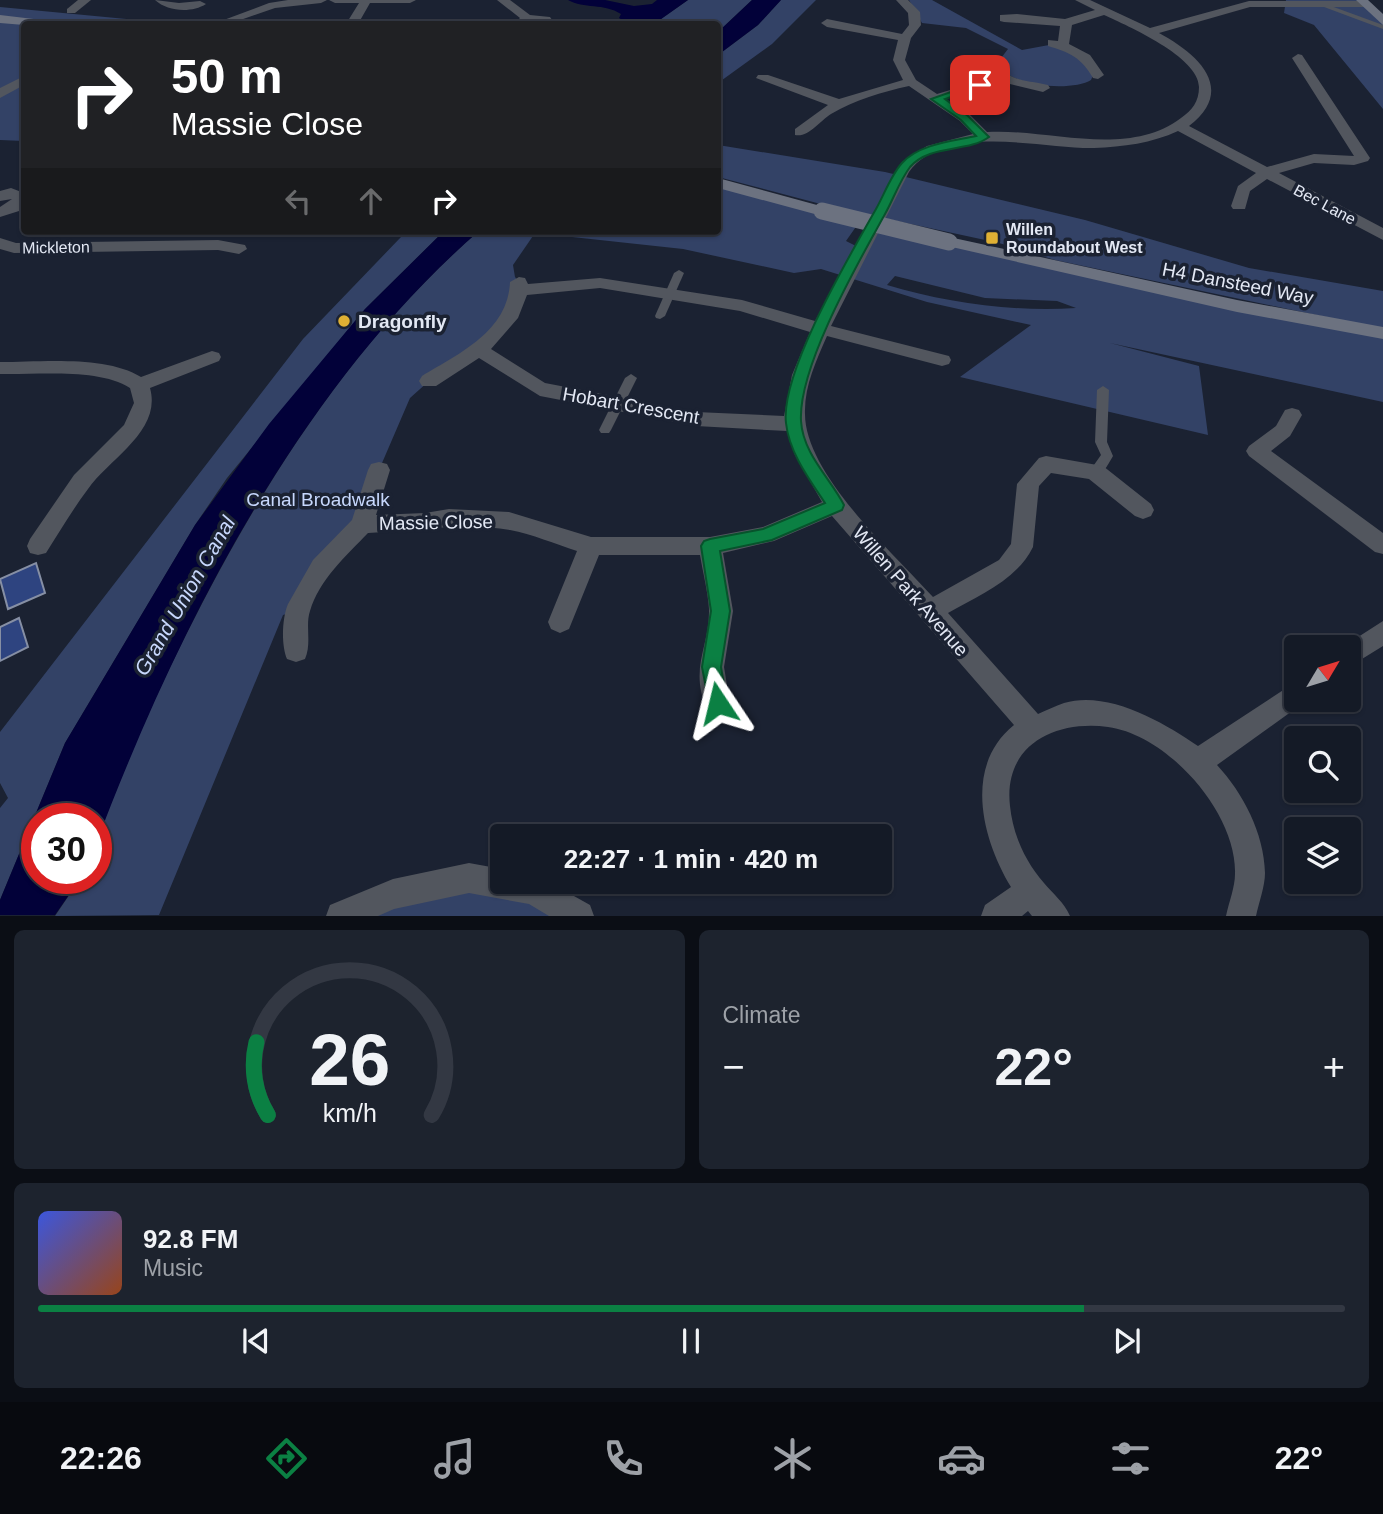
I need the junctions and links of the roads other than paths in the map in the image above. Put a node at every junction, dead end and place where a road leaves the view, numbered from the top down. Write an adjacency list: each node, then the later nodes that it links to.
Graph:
1 (85, 0): 14 (street)
2 (161, 0): 12 (street)
3 (321, 0): 11 (street)
4 (335, 0): 9 (street)
5 (410, 0): 9 (street)
6 (503, 0): 21 (street)
7 (902, 0): 32 (street)
8 (1081, 0): 15 (street)
9 (366, 1): 20 (street)
10 (1314, 2): 13 (street); 28 (lane); 31 (street)
11 (271, 3): 19 (street)
12 (200, 4)
13 (1366, 4): 16 (lane); 25 (street)
14 (71, 11)
15 (1105, 11): 27 (street); 31 (street)
16 (1383, 14)
17 (1004, 18): 24 (street)
18 (0, 19): 26 (street)
19 (226, 21)
20 (354, 21)
21 (523, 21)
22 (528, 21): 23 (street)
23 (549, 21)
24 (1034, 21): 27 (street); 29 (street)
25 (1383, 21)
26 (21, 22)
27 (1066, 23): 36 (street)
28 (1383, 27)
29 (1021, 28)
30 (811, 29): 32 (street)
31 (1149, 32): 44 (street)
32 (905, 38): 39 (street)
33 (1298, 58): 47 (street)
34 (990, 60): 37 (street)
35 (760, 75): 43 (street)
36 (1098, 75)
37 (1002, 78): 40 (street); 42 (street)
38 (21, 82): 41 (street)
39 (911, 82): 42 (street); 43 (street)
40 (1042, 88)
41 (0, 94)
42 (937, 99): 46 (street)
43 (837, 103): 45 (street)
44 (1179, 126): 46 (street, Willen Park Avenue); 47 (street, Bec Lane)
45 (800, 132)
46 (983, 137): 60 (street, Willen Park Avenue)
47 (1267, 173): 52 (street); 54 (street, Bec Lane)
48 (721, 184): 61 (street, H4 Dansteed Way, bridge)
49 (0, 196): 50 (street)
50 (21, 198)
51 (21, 199): 53 (street)
52 (1239, 206)
53 (0, 212)
54 (1382, 233)
55 (0, 243): 56 (street, Mickleton)
56 (239, 249)
57 (680, 273): 58 (lane)
58 (670, 294): 59 (lane); 60 (street); 62 (street)
59 (660, 316)
60 (821, 329): 64 (street); 72 (street, Willen Park Avenue)
61 (1383, 333)
62 (480, 350): 67 (street); 70 (street, Hobart Crescent)
63 (212, 357): 68 (street)
64 (942, 360)
65 (0, 368): 68 (street)
66 (631, 378): 70 (lane)
67 (429, 381)
68 (139, 385): 80 (street)
69 (1103, 390): 75 (lane)
70 (618, 404): 72 (street, Hobart Crescent); 73 (lane)
71 (1292, 415): 79 (street)
72 (793, 424): 76 (street, Willen Park Avenue)
73 (605, 430)
74 (379, 470): 78 (street, Massie Close)
75 (1096, 472): 77 (street); 83 (street)
76 (836, 505): 81 (street, Massie Close); 83 (street, Willen Park Avenue)
77 (1143, 510)
78 (362, 524): 82 (street, Massie Close); 87 (street, Massie Close)
79 (1383, 545)
80 (37, 546)
81 (710, 546): 82 (street, Massie Close); 89 (street)
82 (591, 547): 84 (street)
83 (929, 612): 90 (street, Willen Park Avenue)
84 (560, 622)
85 (1383, 632): 86 (street)
86 (1362, 647)
87 (296, 651)
88 (1284, 702): 91 (street)
89 (718, 703)
90 (1033, 727): 91 (street); 92 (street)
91 (1198, 762): 97 (street)
92 (1031, 891): 95 (street); 96 (street)
93 (341, 915): 94 (street)
94 (579, 915)
95 (996, 915)
96 (1055, 915)
97 (1241, 915)

